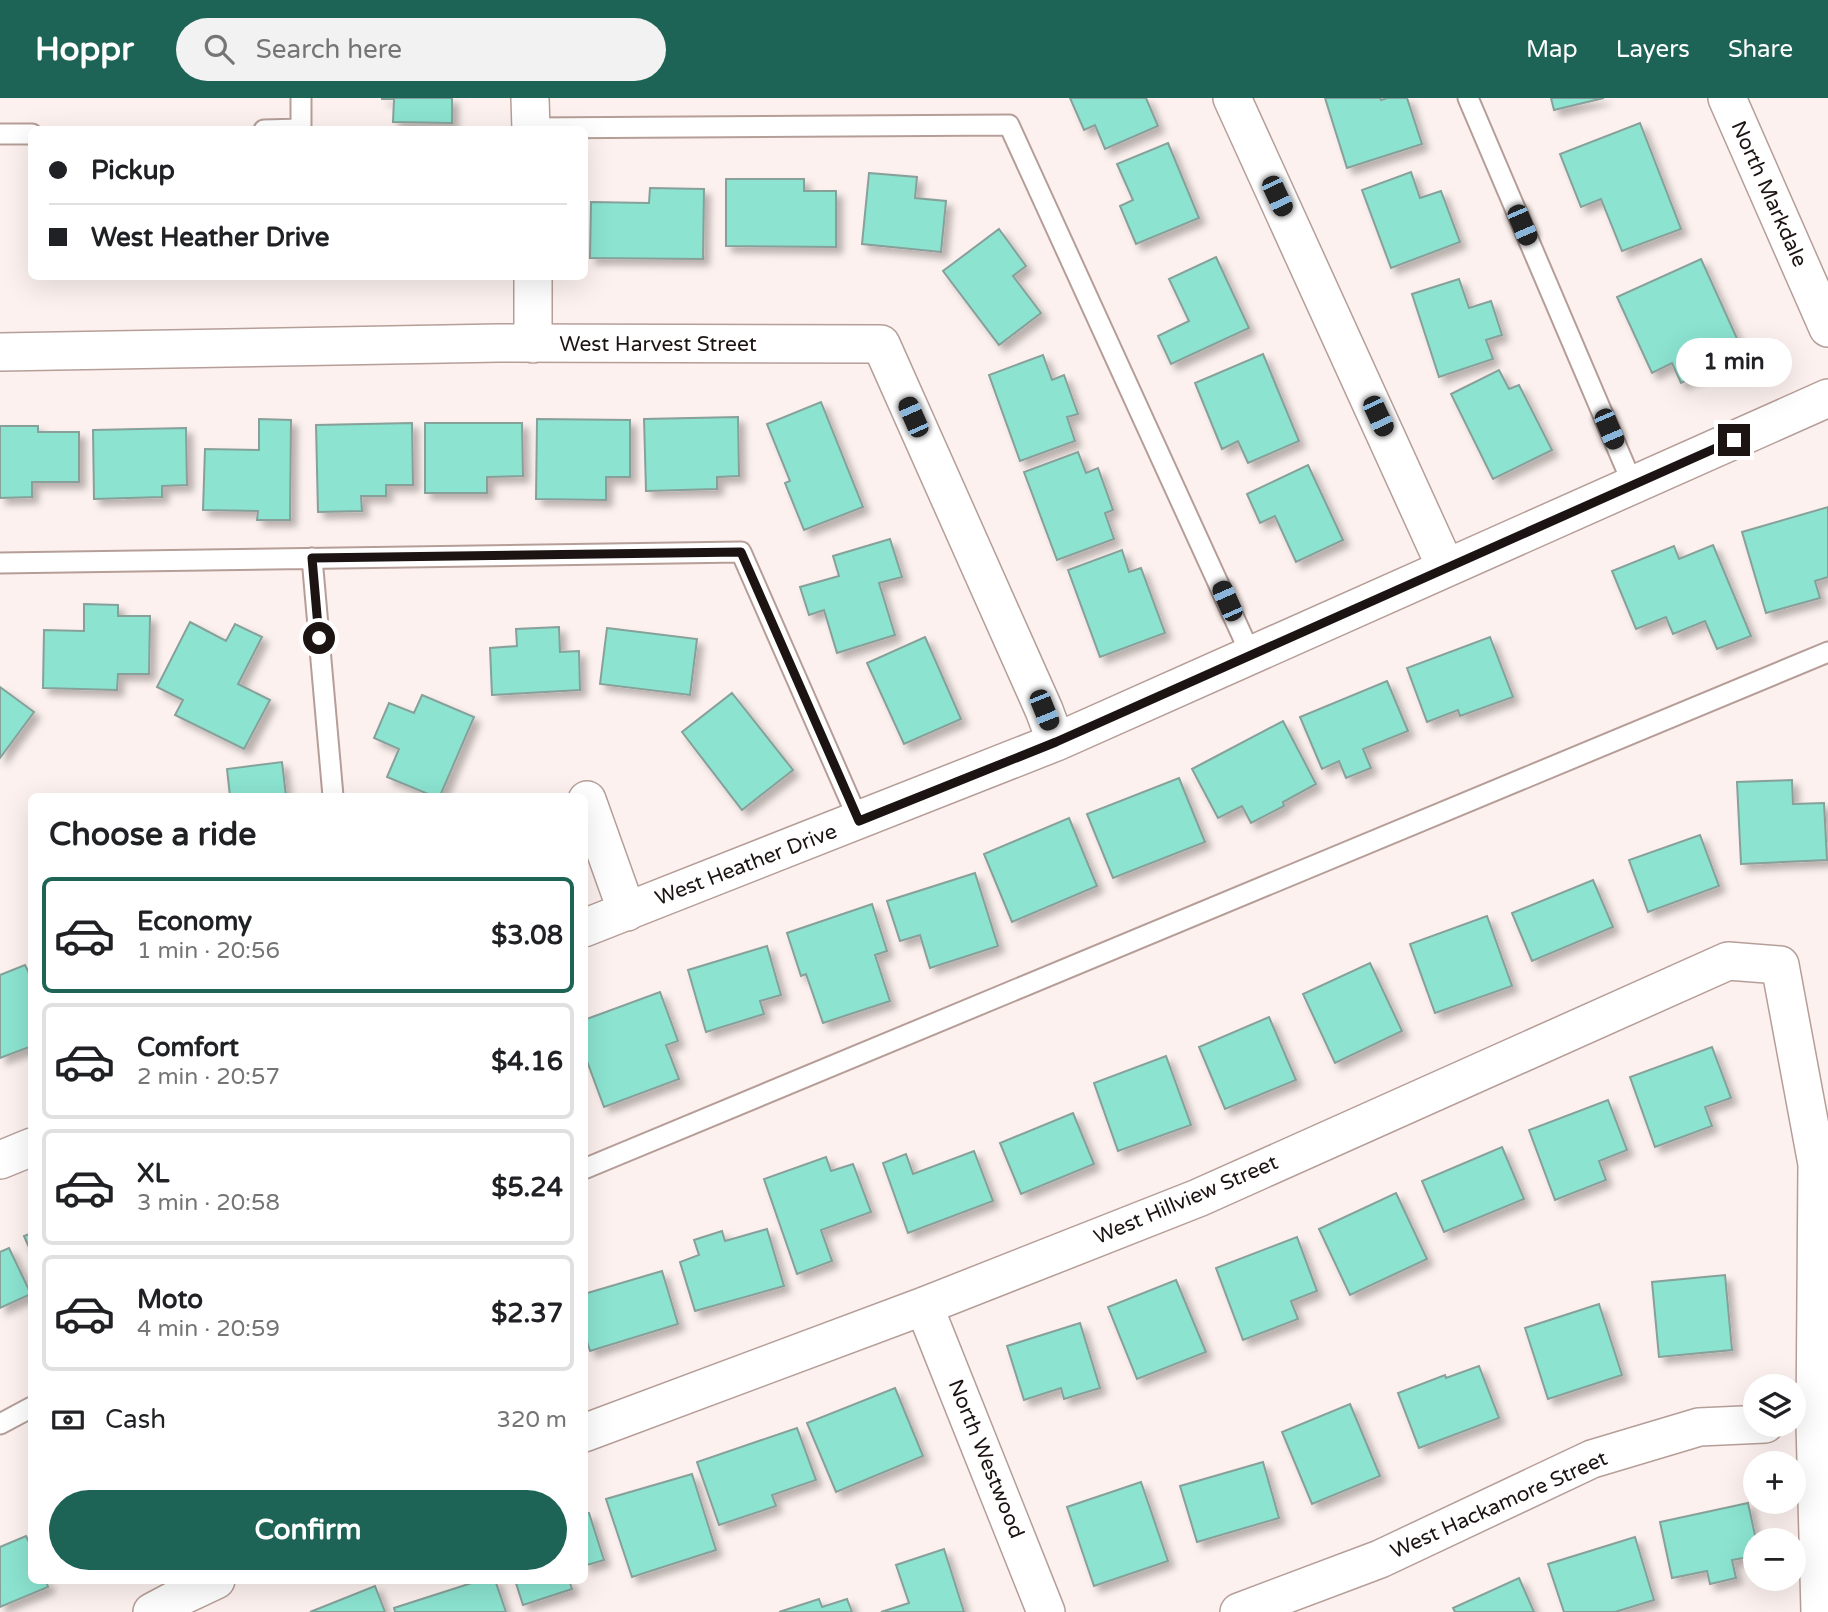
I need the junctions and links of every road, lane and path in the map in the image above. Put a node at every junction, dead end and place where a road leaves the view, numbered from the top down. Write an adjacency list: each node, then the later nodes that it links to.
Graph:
1 (301, 98): 6 (lane)
2 (1232, 98): 17 (street)
3 (1468, 98): 14 (lane)
4 (1727, 98): 10 (street, North Markdale)
5 (531, 118): 19 (lane)
6 (301, 126)
7 (0, 134): 8 (lane)
8 (28, 134)
9 (533, 280): 11 (street)
10 (1828, 328)
11 (533, 344): 12 (street, West Harvest Street); 20 (street, West Harvest Street)
12 (0, 352)
13 (1828, 398): 14 (street, West Heather Drive)
14 (1633, 485): 17 (street, West Heather Drive)
15 (312, 558): 16 (lane); 21 (lane); 23 (lane)
16 (0, 563)
17 (1446, 568): 19 (street, West Heather Drive)
18 (1828, 652): 28 (lane)
19 (1251, 655): 20 (street, West Heather Drive)
20 (1056, 742): 23 (street, West Heather Drive)
21 (333, 793)
22 (588, 803): 24 (street, West Heather Drive)
23 (859, 821): 24 (street, West Heather Drive)
24 (627, 912): 25 (street, West Heather Drive)
25 (588, 927)
26 (28, 1149): 27 (street)
27 (0, 1160)
28 (588, 1167)
29 (924, 1306): 30 (street, West Hillview Street); 34 (street, West Hillview Street); 38 (street, North Westwood)
30 (1806, 1384)
31 (28, 1409): 32 (lane)
32 (0, 1424)
33 (1743, 1425): 39 (street, West Hackamore Street)
34 (588, 1432)
35 (1805, 1437): 40 (street)
36 (207, 1584): 37 (street)
37 (152, 1612)
38 (1046, 1612)
39 (1239, 1612)
40 (1821, 1612)

